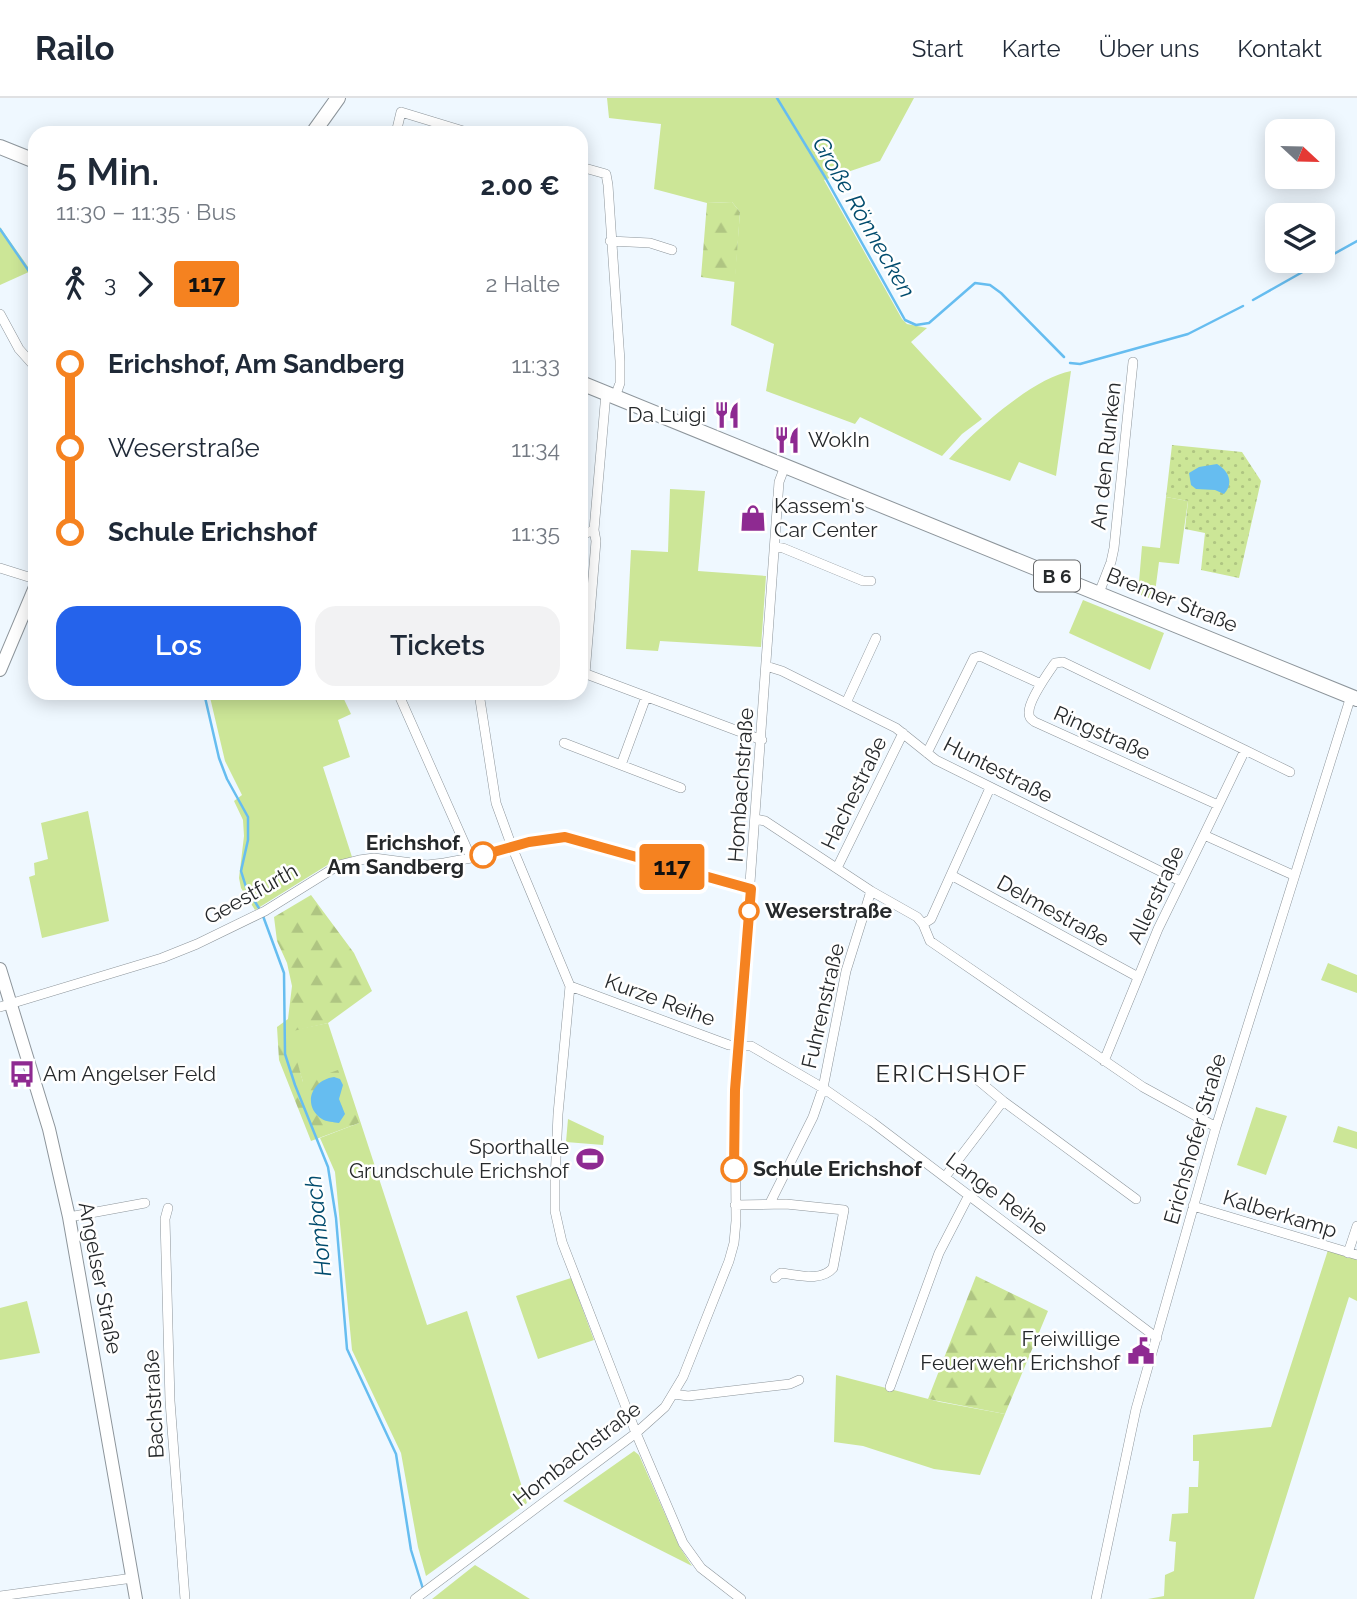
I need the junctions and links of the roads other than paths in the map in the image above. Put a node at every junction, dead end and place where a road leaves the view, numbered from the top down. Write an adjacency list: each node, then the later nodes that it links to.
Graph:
1 (338, 98): 2 (main road)
2 (318, 126)
3 (398, 126): 4 (street)
4 (447, 126)
5 (0, 147): 6 (main road)
6 (28, 158)
7 (588, 169): 8 (street)
8 (610, 241): 9 (street); 14 (street)
9 (672, 250)
10 (0, 314): 11 (street)
11 (28, 359)
12 (1133, 362): 22 (street, An den Runken)
13 (588, 386): 14 (main road, Bremer Straße / B 6)
14 (611, 395): 15 (main road, Bremer Straße / B 6); 16 (street)
15 (785, 466): 18 (street, Hombachstraße); 22 (main road, Bremer Straße / B 6)
16 (594, 530): 17 (street); 24 (street)
17 (588, 532)
18 (775, 547): 21 (street); 26 (street, Hombachstraße)
19 (0, 568): 20 (street)
20 (28, 577)
21 (871, 581)
22 (1099, 593): 31 (main road, Bremer Straße / B 6)
23 (28, 604): 27 (main road)
24 (588, 622)
25 (876, 638): 34 (street)
26 (766, 666): 34 (street, Huntestraße); 36 (street, Hombachstraße)
27 (0, 670)
28 (588, 675): 30 (street)
29 (1041, 684): 38 (street, Ringstraße); 39 (street); 44 (street, Ringstraße)
30 (646, 697): 36 (street); 40 (street)
31 (1354, 698): 51 (street, Erichshofer Straße)
32 (401, 700): 48 (street)
33 (480, 700): 47 (street)
34 (846, 703): 35 (street, Huntestraße)
35 (902, 733): 39 (street, Huntestraße); 49 (street, Hachestraße)
36 (762, 740): 45 (street, Hombachstraße)
37 (564, 743): 40 (street)
38 (1245, 750): 41 (street, Ringstraße); 44 (street)
39 (927, 753): 43 (street, Huntestraße)
40 (621, 765): 42 (street)
41 (1290, 772)
42 (681, 788)
43 (990, 788): 50 (street); 52 (street, Huntestraße)
44 (1218, 805): 46 (street)
45 (756, 819): 49 (street); 53 (street, Hombachstraße)
46 (1204, 835): 51 (street, Allerstraße); 52 (street, Allerstraße)
47 (512, 847): 48 (street, Geestfurth); 53 (street, Geestfurth); 58 (street)
48 (471, 858): 59 (street, Geestfurth)
49 (837, 868): 54 (street)
50 (951, 875): 55 (street); 57 (street, Delmestraße)
51 (1293, 875): 65 (street, Erichshofer Straße)
52 (1180, 881): 57 (street, Allerstraße)
53 (751, 889): 60 (street, Hombachstraße)
54 (871, 891): 55 (street); 63 (street, Fuhrenstraße)
55 (923, 924): 61 (street)
56 (0, 970): 59 (main road, Angelser Straße)
57 (1139, 977): 61 (street, Allerstraße)
58 (570, 986): 60 (street, Kurze Reihe); 82 (street)
59 (6, 1005): 74 (main road, Angelser Straße)
60 (738, 1045): 63 (street, Lange Reihe); 71 (street, Hombachstraße)
61 (1104, 1061): 65 (street)
62 (979, 1081): 64 (street)
63 (823, 1088): 66 (street, Lange Reihe); 70 (street, Fuhrenstraße)
64 (1003, 1101): 66 (street); 68 (street)
65 (1216, 1126): 72 (street, Erichshofer Straße)
66 (945, 1177): 67 (street, Lange Reihe)
67 (969, 1195): 78 (street, Lange Reihe); 80 (street)
68 (1136, 1199)
69 (145, 1203): 74 (street)
70 (770, 1203): 71 (street); 77 (street)
71 (735, 1205): 81 (street, Hombachstraße)
72 (1193, 1206): 76 (street, Kalberkamp); 78 (street, Erichshofer Straße)
73 (168, 1208): 87 (street, Bachstraße)
74 (69, 1217): 83 (main road, Angelser Straße)
75 (1357, 1226): 76 (street)
76 (1353, 1254)
77 (775, 1278)
78 (1157, 1338): 89 (street, Erichshofer Straße)
79 (799, 1380): 81 (street)
80 (890, 1387)
81 (674, 1394): 82 (street, Hombachstraße)
82 (636, 1433): 84 (street, Hombachstraße); 88 (street)
83 (133, 1578): 85 (street); 86 (main road, Angelser Straße)
84 (422, 1594)
85 (0, 1596)
86 (136, 1599)
87 (185, 1599)
88 (741, 1599)
89 (1096, 1599)

